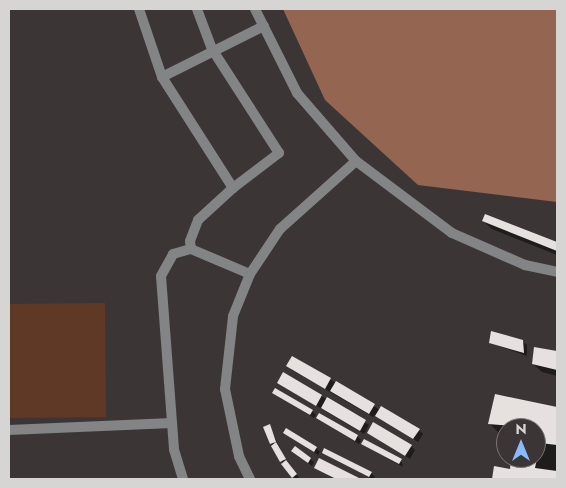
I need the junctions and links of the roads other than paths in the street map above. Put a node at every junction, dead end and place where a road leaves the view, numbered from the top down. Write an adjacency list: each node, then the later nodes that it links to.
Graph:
1 (138, 9): 6 (lane)
2 (197, 9): 5 (lane)
3 (255, 9): 4 (lane)
4 (264, 26): 5 (lane); 7 (lane)
5 (212, 49): 6 (lane); 8 (lane)
6 (162, 77): 8 (lane)
7 (356, 161): 10 (lane); 11 (lane)
8 (232, 188): 9 (lane)
9 (191, 248): 11 (lane); 12 (lane)
10 (557, 272)
11 (250, 274): 15 (lane)
12 (172, 424): 13 (lane); 14 (lane)
13 (9, 430)
14 (183, 479)
15 (250, 479)

